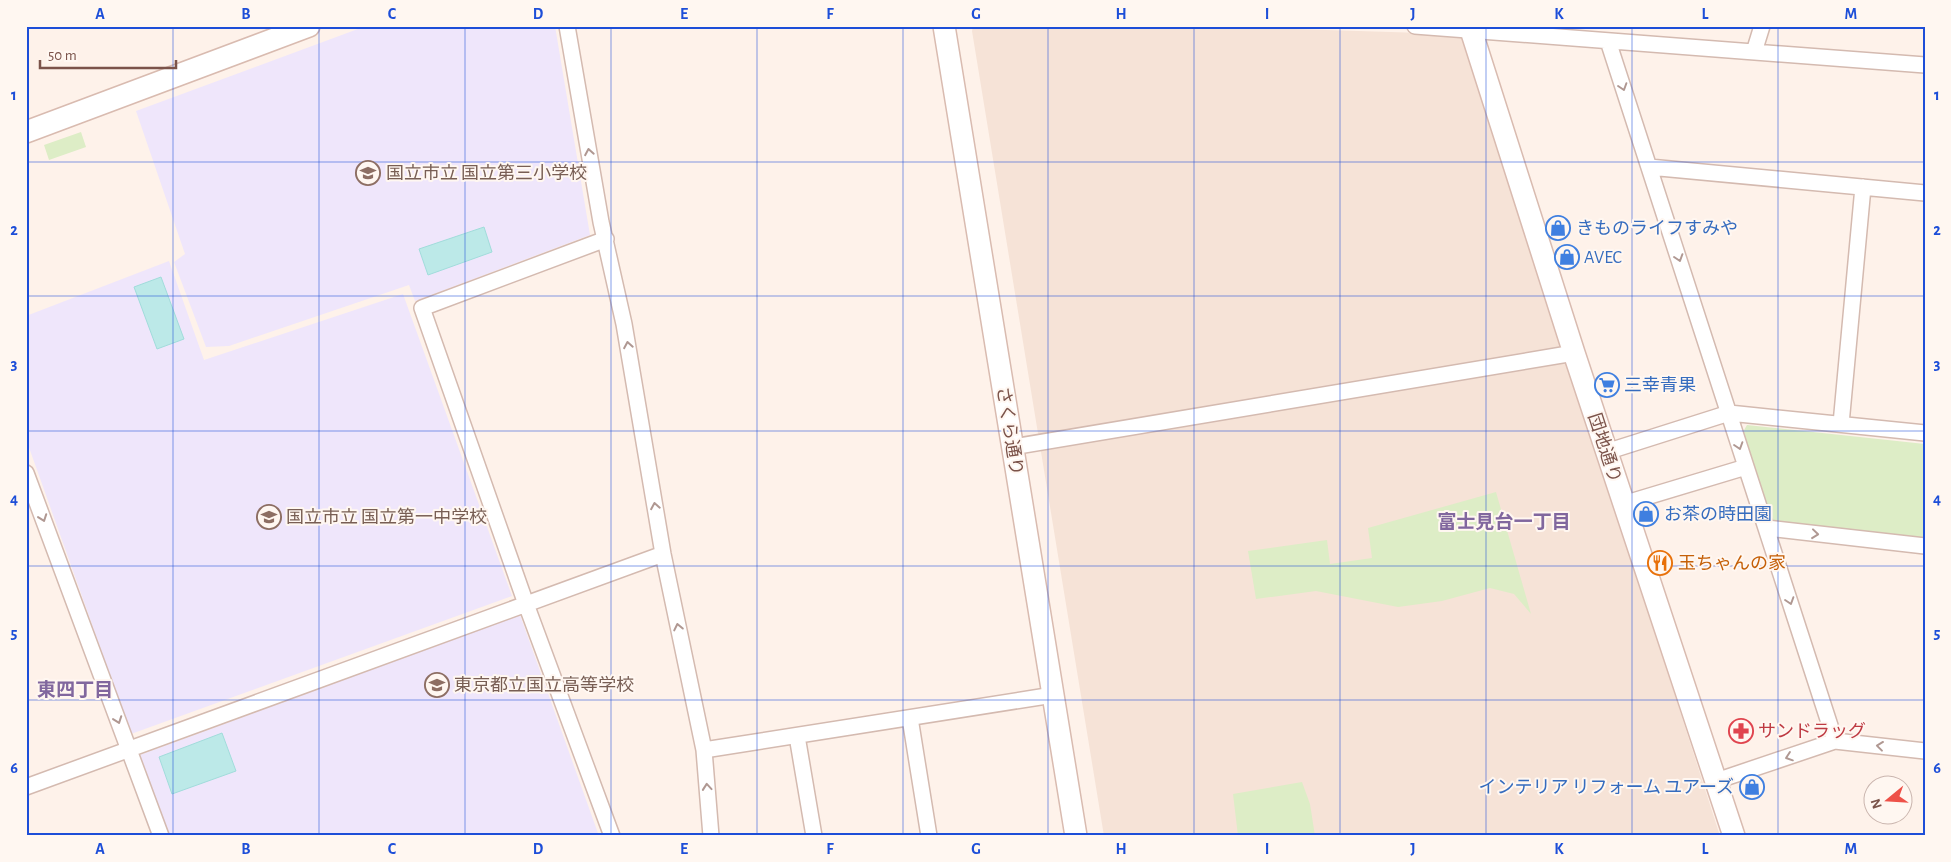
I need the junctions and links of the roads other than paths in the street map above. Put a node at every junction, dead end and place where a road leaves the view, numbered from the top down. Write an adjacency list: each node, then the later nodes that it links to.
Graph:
1 (309, 26): 10 (street)
2 (567, 26): 14 (street, one-way to 2)
3 (944, 26): 19 (street, さくら通り)
4 (1415, 26): 6 (street)
5 (1762, 26): 8 (street)
6 (1482, 29): 7 (street); 15 (street, 団地通り)
7 (1608, 41): 8 (street); 11 (street, one-way to 11)
8 (1754, 52): 9 (street)
9 (1925, 65)
10 (26, 132)
11 (1649, 167): 12 (street); 16 (street, one-way to 16)
12 (1864, 187): 13 (street); 17 (street)
13 (1925, 193)
14 (606, 239): 26 (street, one-way to 14); 27 (street)
15 (1574, 353): 19 (street); 20 (street, 団地通り)
16 (1729, 413): 17 (street); 20 (street); 21 (street, one-way to 21)
17 (1840, 424): 18 (street)
18 (1925, 433)
19 (1013, 447): 28 (street, さくら通り)
20 (1606, 452): 23 (street, 団地通り)
21 (1746, 467): 23 (street); 24 (street)
22 (26, 473): 32 (street, one-way to 32)
23 (1623, 504): 35 (street, 団地通り)
24 (1767, 528): 25 (street, one-way to 25); 31 (street, one-way to 31)
25 (1925, 546)
26 (663, 554): 27 (street); 33 (street, one-way to 26)
27 (526, 604): 32 (street); 38 (street)
28 (1053, 694): 29 (street); 42 (street, さくら通り)
29 (910, 718): 30 (street); 41 (street)
30 (797, 736): 33 (street); 40 (street)
31 (1835, 741): 34 (street, one-way to 31); 35 (street, one-way to 35)
32 (129, 750): 36 (street); 37 (street)
33 (704, 750): 39 (street, one-way to 33)
34 (1925, 751)
35 (1716, 781): 43 (street, 団地通り)
36 (26, 787)
37 (161, 836)
38 (612, 836)
39 (711, 836)
40 (814, 836)
41 (929, 836)
42 (1076, 836)
43 (1734, 836)

